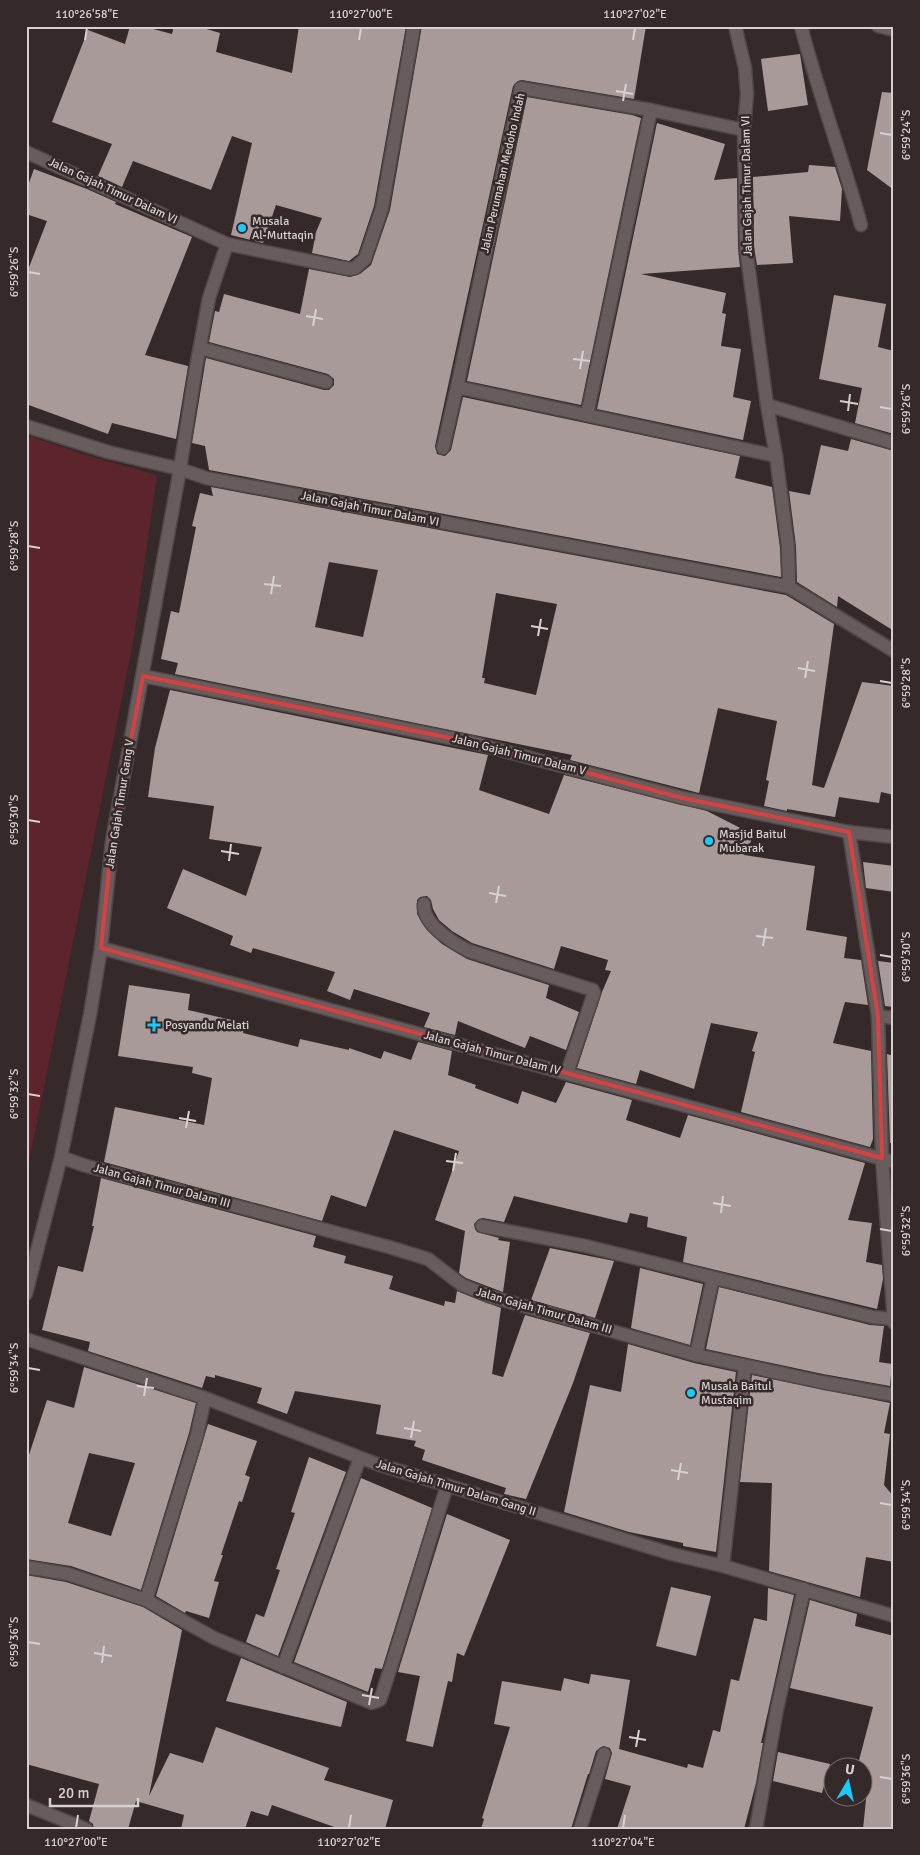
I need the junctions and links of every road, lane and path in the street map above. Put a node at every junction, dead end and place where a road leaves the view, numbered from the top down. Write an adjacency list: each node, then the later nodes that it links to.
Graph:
1 (414, 26): 10 (street, Jalan Gajah Timur Dalam VI)
2 (735, 26): 7 (street, Jalan Gajah Timur Dalam VI)
3 (801, 26): 9 (street)
4 (878, 26): 5 (street)
5 (894, 30)
6 (651, 110): 7 (street, Jalan Perumahan Medoho Indah); 13 (street, Jalan Perumahan Medoho Indah); 15 (street)
7 (744, 130): 14 (street, Jalan Gajah Timur Dalam VI)
8 (26, 152): 10 (street, Jalan Gajah Timur Dalam VI)
9 (861, 224)
10 (228, 244): 11 (street)
11 (200, 348): 12 (street); 20 (street)
12 (326, 382)
13 (457, 387): 15 (street); 18 (street, Jalan Perumahan Medoho Indah)
14 (766, 405): 17 (street); 19 (street, Jalan Gajah Timur Dalam VI)
15 (587, 415): 19 (street)
16 (26, 426): 20 (street)
17 (894, 443)
18 (443, 448)
19 (776, 456): 21 (street, Jalan Gajah Timur Dalam VI)
20 (180, 469): 21 (street, Jalan Gajah Timur Dalam VI); 23 (street, Jalan Gajah Timur Gang V)
21 (789, 587): 22 (street, Jalan Gajah Timur Dalam VI)
22 (894, 651)
23 (143, 676): 24 (street, Jalan Gajah Timur Dalam V); 27 (street, Jalan Gajah Timur Gang V)
24 (849, 832): 25 (street, Jalan Gajah Timur Dalam V); 28 (street)
25 (894, 837)
26 (424, 904): 30 (street)
27 (101, 948): 30 (street, Jalan Gajah Timur Dalam IV); 31 (street, Jalan Gajah Timur Gang V)
28 (878, 1016): 29 (street); 32 (street)
29 (894, 1018)
30 (567, 1073): 32 (street, Jalan Gajah Timur Dalam IV)
31 (61, 1157): 35 (street, Jalan Gajah Timur Gang V); 39 (street, Jalan Gajah Timur Dalam III)
32 (888, 1160): 36 (street)
33 (482, 1226): 34 (street)
34 (713, 1278): 36 (street); 39 (street)
35 (26, 1294)
36 (893, 1319): 37 (street)
37 (894, 1323)
38 (26, 1338): 42 (street, Jalan Gajah Timur Dalam Gang II)
39 (696, 1355): 40 (street, Jalan Gajah Timur Dalam III)
40 (745, 1366): 41 (street, Jalan Gajah Timur Dalam III); 45 (street)
41 (894, 1395)
42 (205, 1398): 43 (street, Jalan Gajah Timur Dalam Gang II); 48 (street)
43 (360, 1458): 44 (street, Jalan Gajah Timur Dalam Gang II); 50 (street)
44 (447, 1486): 45 (street, Jalan Gajah Timur Dalam Gang II); 50 (street)
45 (723, 1566): 47 (street, Jalan Gajah Timur Dalam Gang II)
46 (26, 1567): 48 (street)
47 (804, 1589): 49 (street, Jalan Gajah Timur Dalam Gang II); 55 (street)
48 (146, 1600): 50 (street)
49 (894, 1616)
50 (283, 1667)
51 (604, 1754): 54 (street)
52 (26, 1805): 53 (street)
53 (86, 1829)
54 (580, 1829)
55 (756, 1829)

